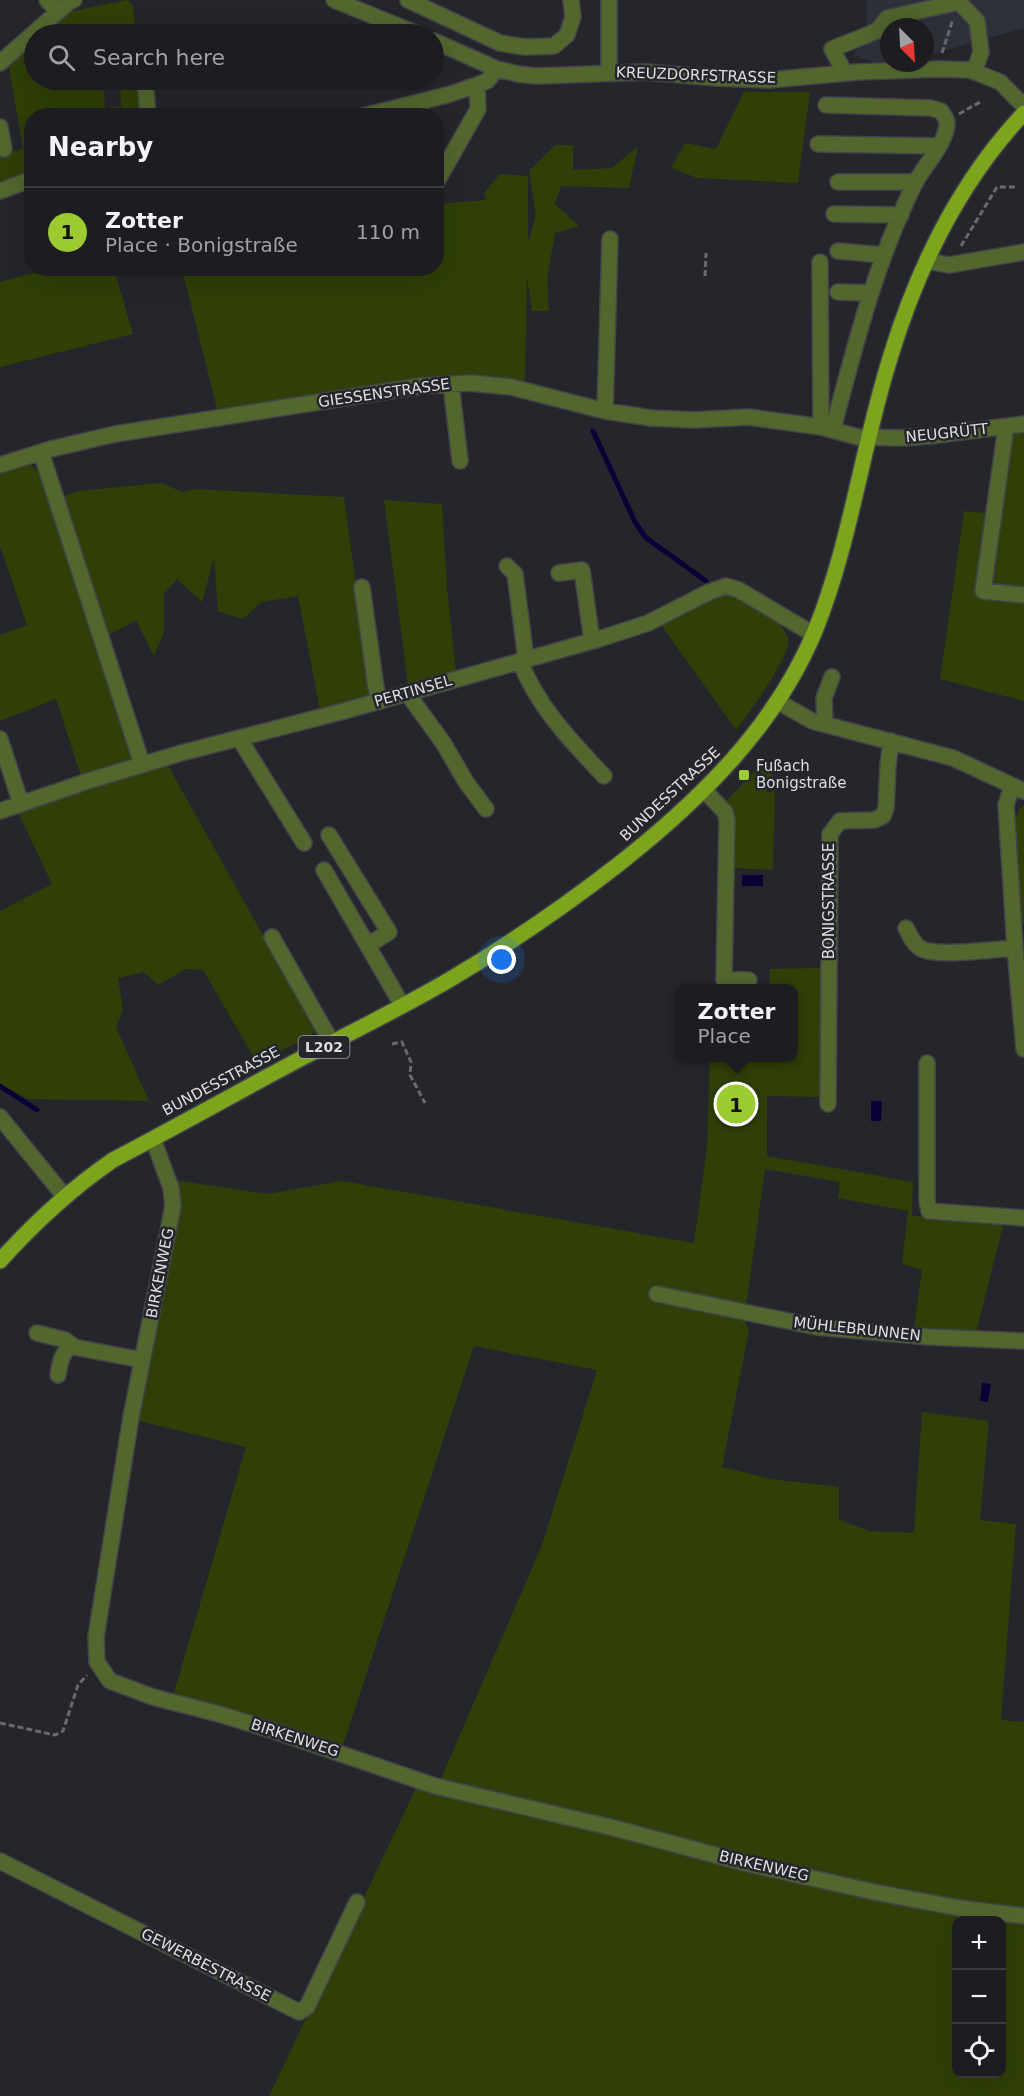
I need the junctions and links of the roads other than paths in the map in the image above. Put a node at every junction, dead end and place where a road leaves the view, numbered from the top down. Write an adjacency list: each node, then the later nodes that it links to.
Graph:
1 (47, 0): 7 (street)
2 (74, 0): 7 (street)
3 (334, 0): 9 (street)
4 (408, 0): 6 (street)
5 (609, 0): 14 (street)
6 (572, 2)
7 (58, 12): 8 (street)
8 (44, 24)
9 (393, 24)
10 (24, 42): 12 (street)
11 (444, 45): 13 (street, KREUZDORFSTRASSE)
12 (0, 63)
13 (497, 69): 14 (street, KREUZDORFSTRASSE); 17 (street)
14 (609, 72): 16 (street, KREUZDORFSTRASSE)
15 (974, 72): 16 (street, KREUZDORFSTRASSE); 16 (street); 20 (street, KREUZDORFSTRASSE)
16 (845, 73)
17 (477, 85): 22 (street); 28 (street)
18 (146, 90): 21 (street)
19 (826, 105): 26 (street)
20 (1024, 106)
21 (147, 108)
22 (395, 108)
23 (1024, 113): 39 (main road, BUNDESSTRASSE / L202)
24 (0, 127): 27 (street)
25 (818, 144): 26 (street)
26 (938, 146): 31 (street)
27 (4, 149)
28 (444, 169)
29 (24, 182): 32 (street)
30 (838, 182): 31 (street)
31 (916, 182): 34 (street)
32 (0, 191)
33 (834, 214): 34 (street)
34 (901, 216): 38 (street)
35 (610, 239): 44 (street)
36 (838, 251): 38 (street)
37 (1024, 252): 39 (street)
38 (883, 255): 42 (street)
39 (927, 261): 48 (main road, BUNDESSTRASSE / L202)
40 (820, 262): 47 (street)
41 (838, 292): 42 (street)
42 (871, 292): 47 (street)
43 (451, 384): 44 (street, GIESSENSTRASSE); 49 (street, GIESSENSTRASSE); 50 (street)
44 (605, 411): 47 (street, GIESSENSTRASSE)
45 (1024, 424): 46 (street, NEUGRÜTT)
46 (1006, 427): 48 (street, NEUGRÜTT); 55 (street)
47 (827, 428): 48 (street, GIESSENSTRASSE)
48 (870, 438): 56 (main road, BUNDESSTRASSE / L202)
49 (41, 452): 51 (street, GIESSENSTRASSE); 67 (street)
50 (460, 461)
51 (0, 465)
52 (507, 566): 58 (street)
53 (559, 573): 57 (street)
54 (362, 587): 61 (street)
55 (1024, 595)
56 (813, 634): 57 (street, PERTINSEL); 62 (main road, BUNDESSTRASSE / L202)
57 (592, 641): 58 (street, PERTINSEL)
58 (523, 660): 60 (street, PERTINSEL); 68 (street)
59 (832, 677): 63 (street)
60 (407, 693): 61 (street, PERTINSEL); 72 (street)
61 (380, 701): 64 (street, PERTINSEL)
62 (777, 701): 63 (street); 70 (main road, BUNDESSTRASSE / L202)
63 (825, 724): 66 (street)
64 (238, 738): 67 (street, PERTINSEL); 75 (street)
65 (0, 739): 71 (street)
66 (891, 741): 69 (street); 86 (street, BONIGSTRASSE)
67 (142, 764): 71 (street, PERTINSEL)
68 (604, 776)
69 (1018, 788): 80 (street)
70 (704, 790): 81 (street); 82 (main road, BUNDESSTRASSE / L202)
71 (21, 804): 73 (street, PERTINSEL)
72 (486, 809)
73 (0, 811)
74 (329, 835): 79 (street)
75 (304, 843)
76 (324, 870): 79 (street)
77 (906, 928): 80 (street)
78 (272, 937): 83 (street)
79 (368, 945): 82 (street)
80 (1015, 948): 84 (street)
81 (748, 980)
82 (402, 1005): 83 (main road, BUNDESSTRASSE / L202)
83 (332, 1043): 88 (main road, BUNDESSTRASSE / L202)
84 (1024, 1049)
85 (927, 1063): 90 (street)
86 (828, 1104)
87 (0, 1117): 89 (street)
88 (153, 1138): 89 (main road, BUNDESSTRASSE / L202); 96 (street, BIRKENWEG)
89 (65, 1197): 91 (main road, BUNDESSTRASSE / L202)
90 (1024, 1218)
91 (0, 1261)
92 (657, 1294): 94 (street, MÜHLEBRUNNEN)
93 (37, 1333): 95 (street)
94 (1024, 1341)
95 (72, 1345): 96 (street); 97 (street)
96 (142, 1360): 100 (street, BIRKENWEG)
97 (58, 1375)
98 (0, 1861): 99 (street, GEWERBESTRASSE)
99 (357, 1902)
100 (1024, 1916)

